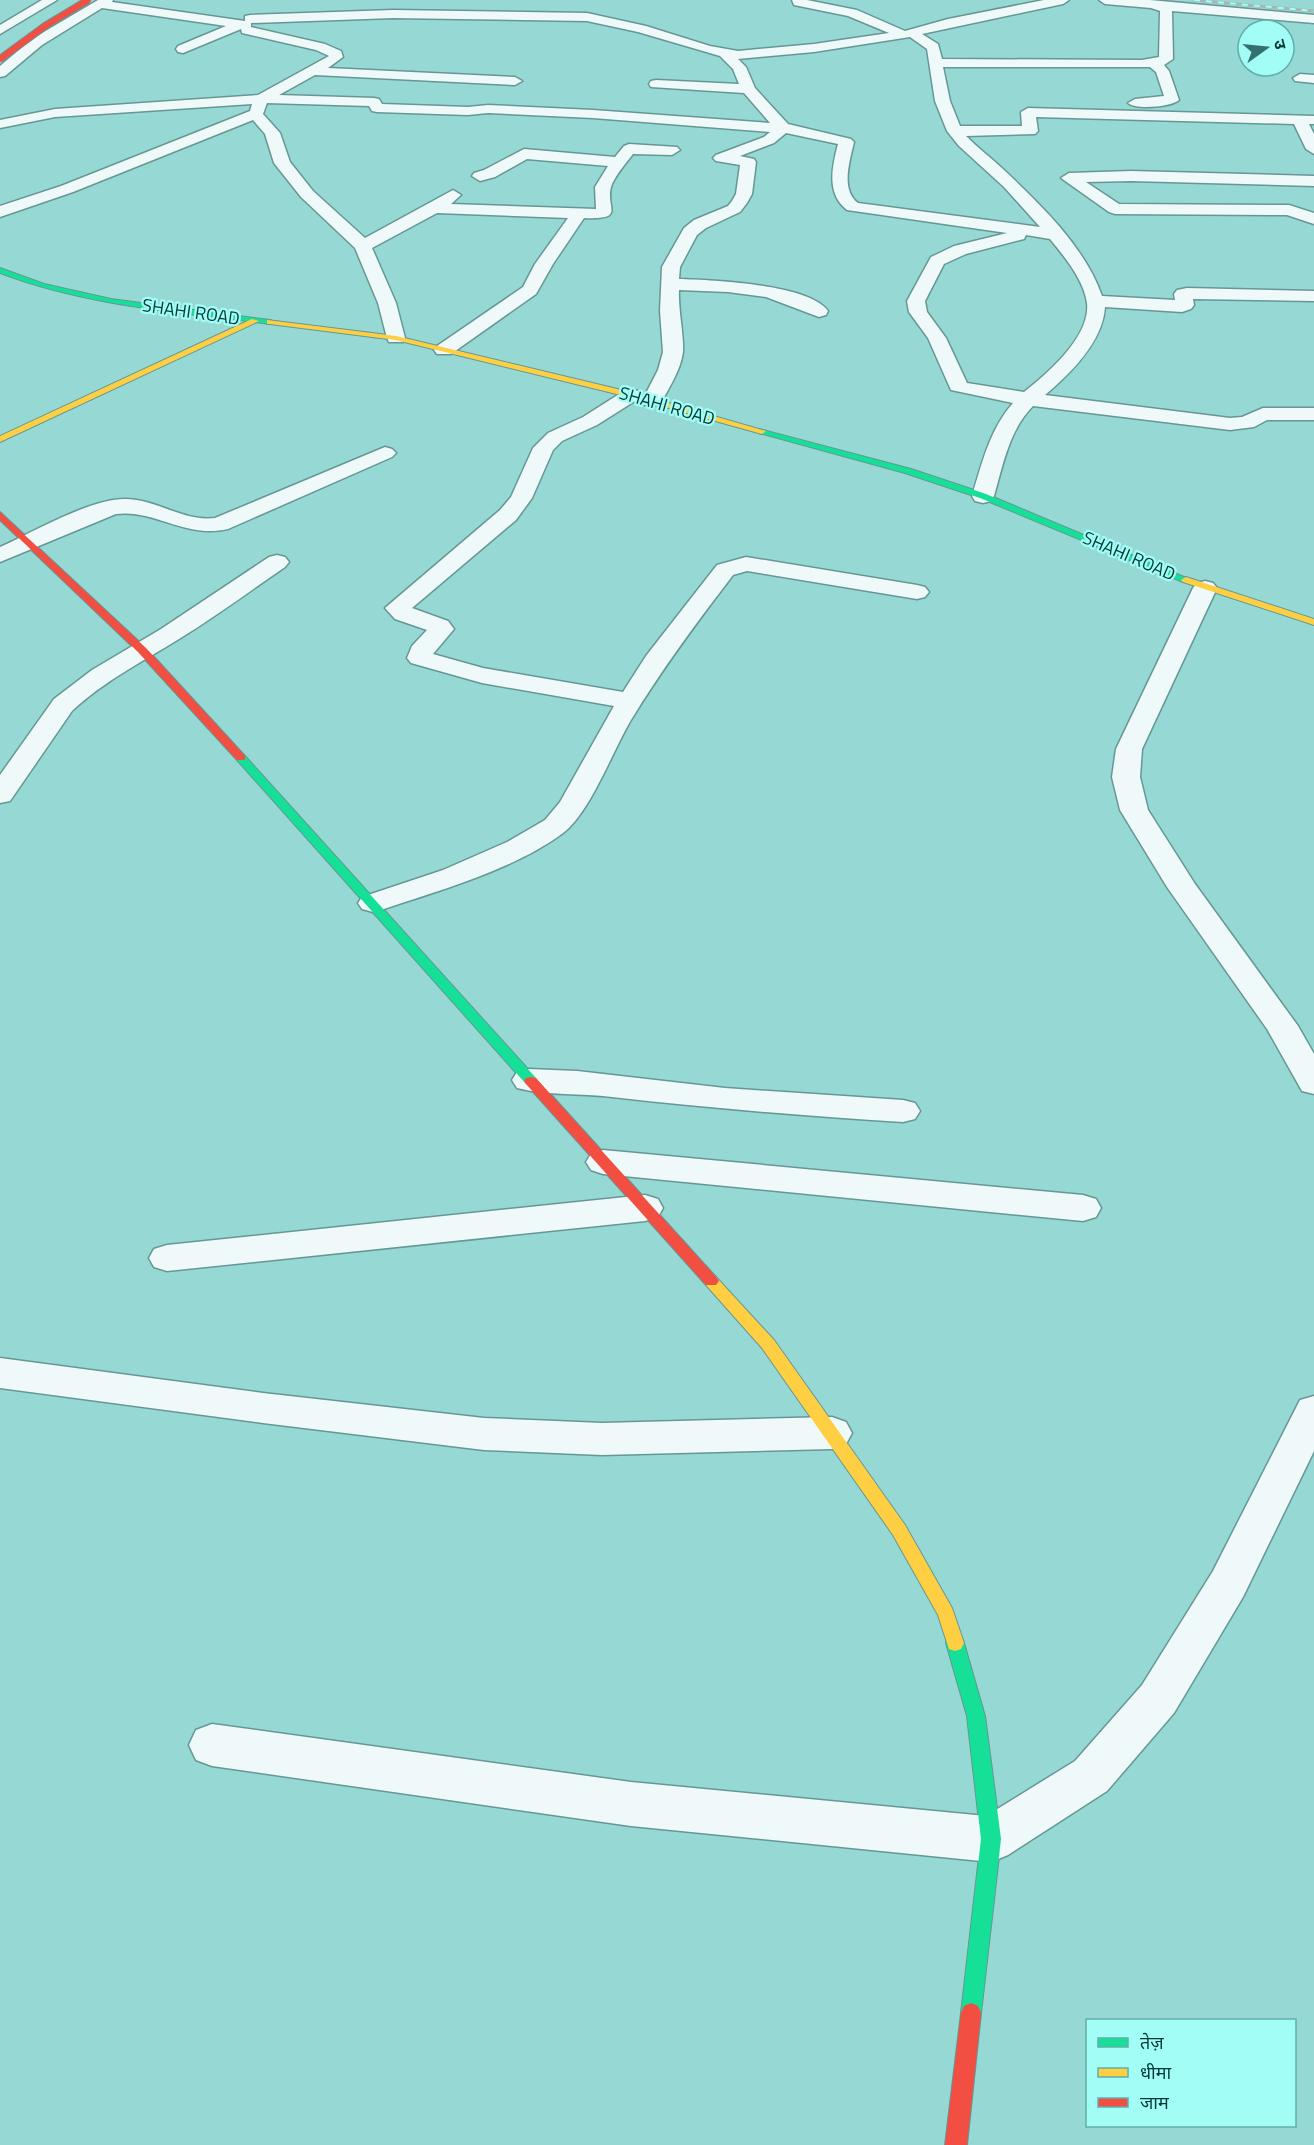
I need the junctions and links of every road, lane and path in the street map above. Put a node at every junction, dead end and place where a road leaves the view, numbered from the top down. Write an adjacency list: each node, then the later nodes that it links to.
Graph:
1 (51, 0): 15 (street)
2 (66, 0): 19 (main road)
3 (798, 0): 18 (street)
4 (1062, 0): 18 (street)
5 (1105, 0): 9 (street)
6 (98, 1): 13 (street); 17 (street); 22 (main road, bridge)
7 (354, 4): 11 (street)
8 (597, 6): 12 (street)
9 (1161, 6): 14 (street); 24 (street)
10 (530, 11): 11 (street); 12 (street); 16 (street)
11 (346, 15): 13 (street)
12 (572, 16): 21 (street)
13 (245, 18): 20 (street); 25 (street)
14 (1314, 19)
15 (0, 30): 17 (street)
16 (520, 31)
17 (49, 34): 26 (street)
18 (908, 34): 21 (street); 23 (street)
19 (0, 42)
20 (183, 49)
21 (725, 54): 28 (street)
22 (0, 59)
23 (935, 63): 24 (street); 36 (street)
24 (1154, 63): 31 (street)
25 (313, 71): 29 (street); 30 (street)
26 (0, 73)
27 (656, 84): 28 (street)
28 (748, 89): 35 (street)
29 (259, 106): 30 (street); 34 (street); 45 (street); 50 (street)
30 (488, 109): 33 (street)
31 (1028, 112): 32 (street); 37 (street)
32 (1307, 120): 39 (street)
33 (686, 122): 35 (street); 40 (street)
34 (0, 124)
35 (783, 129): 48 (street); 52 (street)
36 (955, 131): 37 (street); 38 (street)
37 (1030, 131): 38 (street)
38 (968, 145): 49 (street)
39 (1314, 149)
40 (672, 150): 41 (street); 42 (street)
41 (689, 155)
42 (621, 162): 44 (street); 46 (street)
43 (1314, 181): 47 (street)
44 (434, 208): 46 (street); 50 (street)
45 (0, 212)
46 (579, 214): 58 (street)
47 (1314, 219)
48 (1032, 232): 49 (street); 60 (street)
49 (1054, 234): 54 (street)
50 (363, 246): 57 (street)
51 (0, 270): 56 (main road, SHAHI ROAD)
52 (671, 284): 55 (street); 59 (street)
53 (1314, 296): 54 (street)
54 (1097, 301): 60 (street)
55 (819, 311)
56 (255, 321): 57 (main road, SHAHI ROAD); 62 (main road)
57 (396, 338): 58 (main road, SHAHI ROAD)
58 (444, 350): 59 (main road, SHAHI ROAD)
59 (641, 398): 64 (main road, SHAHI ROAD); 73 (street)
60 (1027, 399): 61 (street); 64 (street)
61 (1314, 414)
62 (0, 439)
63 (385, 453): 66 (street)
64 (983, 496): 69 (main road, SHAHI ROAD)
65 (0, 515): 66 (main road)
66 (27, 543): 67 (street); 72 (main road)
67 (0, 555)
68 (276, 562): 72 (street)
69 (1205, 588): 71 (main road, SHAHI ROAD); 77 (street)
70 (917, 592): 73 (street)
71 (1314, 622)
72 (142, 650): 74 (street); 75 (main road)
73 (630, 700): 75 (street)
74 (0, 795)
75 (373, 903): 76 (main road)
76 (529, 1080): 78 (street); 79 (main road)
77 (1314, 1083)
78 (903, 1111)
79 (603, 1162): 80 (main road); 81 (street)
80 (645, 1208): 82 (street); 85 (main road)
81 (1083, 1208)
82 (167, 1258)
83 (0, 1373): 85 (street)
84 (1314, 1411): 87 (street)
85 (832, 1433): 87 (main road)
86 (212, 1745): 87 (street)
87 (991, 1839): 88 (main road)
88 (956, 2145)

